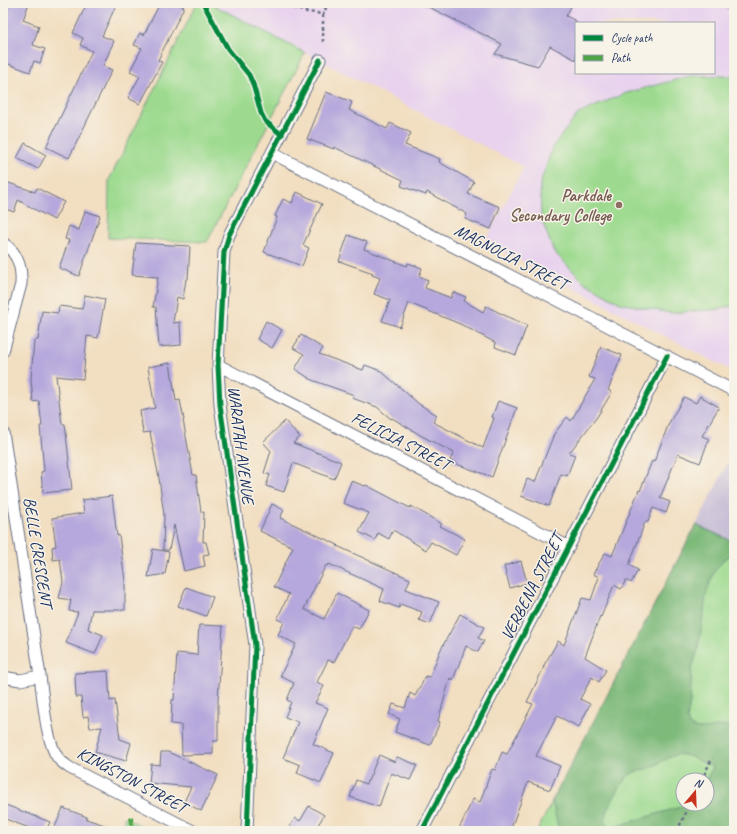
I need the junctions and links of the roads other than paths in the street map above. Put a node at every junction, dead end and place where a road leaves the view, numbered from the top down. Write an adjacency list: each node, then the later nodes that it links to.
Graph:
1 (320, 60): 2 (street, WARATAH AVENUE)
2 (272, 153): 5 (street, MAGNOLIA STREET); 6 (street, WARATAH AVENUE)
3 (3, 243): 4 (street)
4 (3, 351)
5 (667, 356): 7 (street, MAGNOLIA STREET); 9 (street, VERBENA STREET)
6 (218, 365): 9 (street, FELICIA STREET); 13 (street, WARATAH AVENUE)
7 (734, 391)
8 (3, 432): 10 (street, BELLE CRESCENT)
9 (569, 547): 14 (street, VERBENA STREET)
10 (40, 676): 11 (street); 12 (street, KINGSTON STREET)
11 (3, 677)
12 (193, 831)
13 (247, 831)
14 (422, 831)

